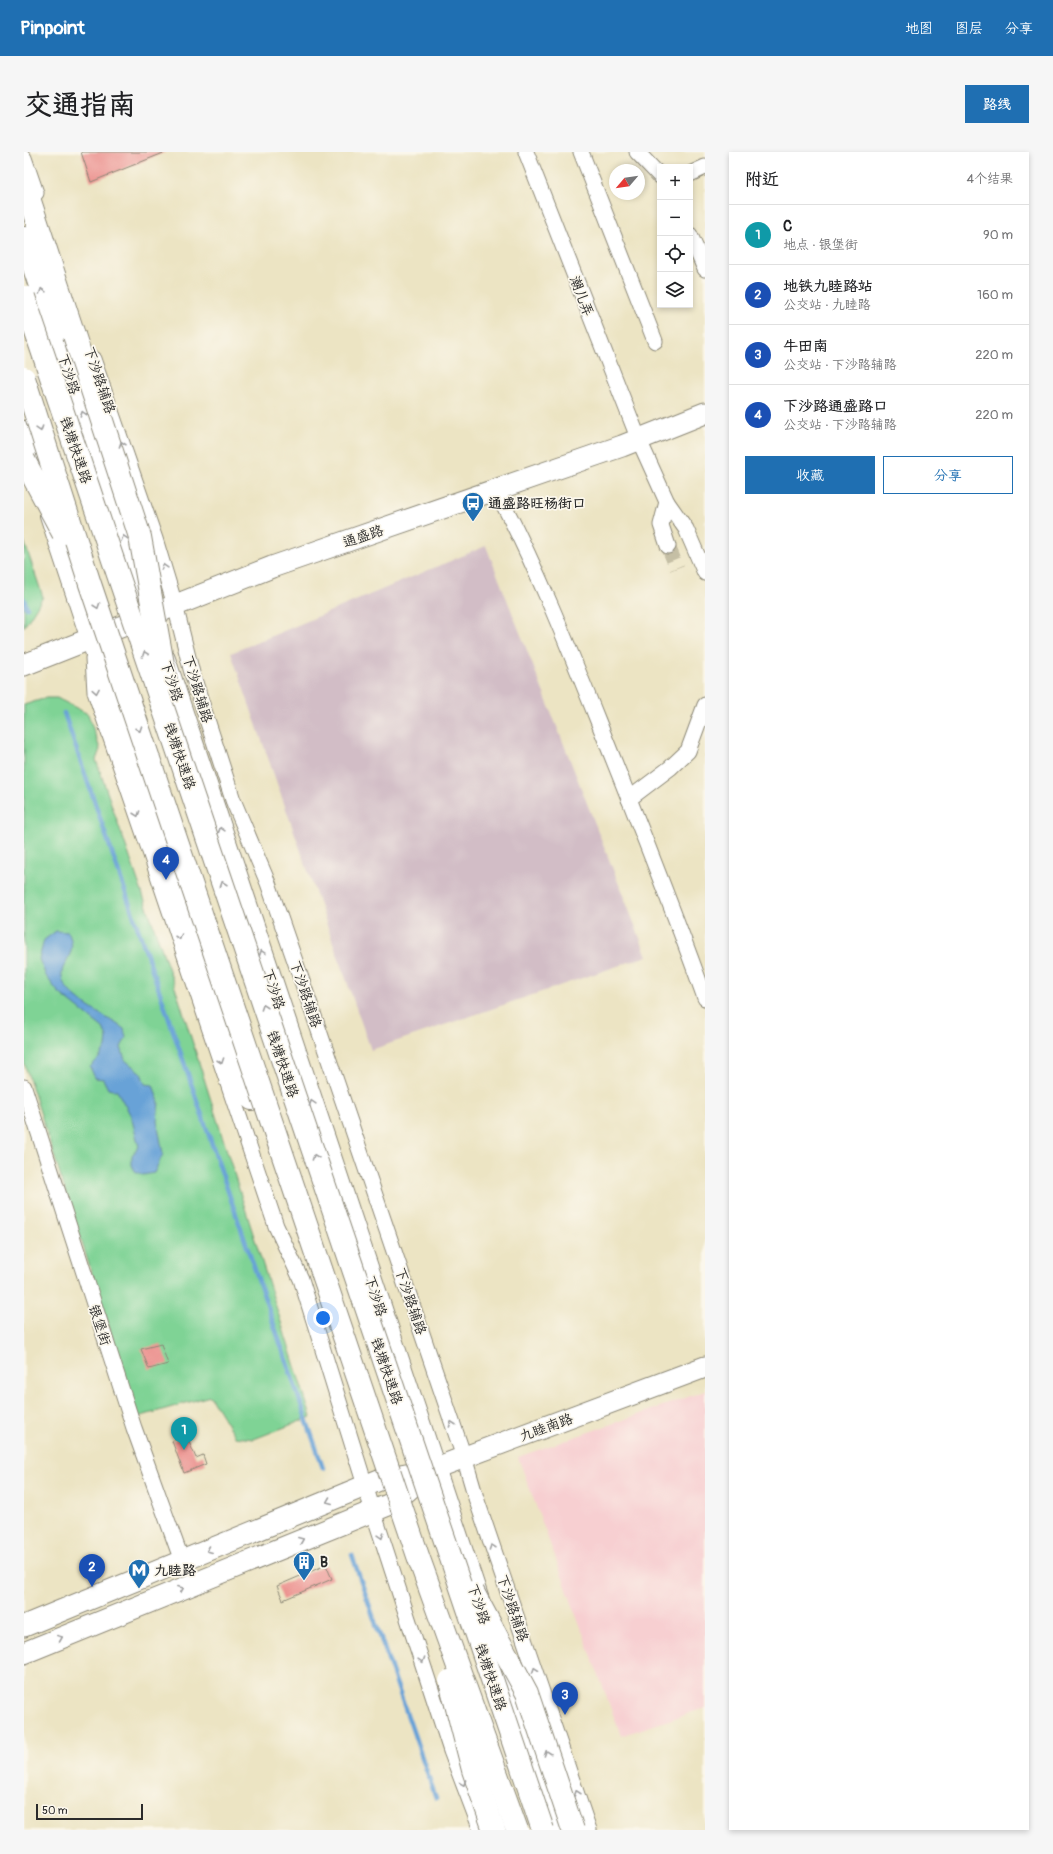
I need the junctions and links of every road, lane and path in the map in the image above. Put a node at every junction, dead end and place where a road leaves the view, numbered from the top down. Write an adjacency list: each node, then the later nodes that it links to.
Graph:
1 (526, 152): 17 (street, 潮儿弄)
2 (581, 152): 13 (street)
3 (637, 152): 6 (street)
4 (24, 158): 26 (street, 下沙路辅路, one-way to 4)
5 (705, 167): 7 (street)
6 (657, 173)
7 (693, 173)
8 (24, 182): 31 (main road, bridge)
9 (690, 236): 11 (street)
10 (24, 238): 27 (main road, 下沙路, one-way to 10)
11 (705, 269)
12 (24, 297): 31 (main road, 钱塘快速路, one-way to 12, bridge)
13 (655, 340)
14 (24, 378): 25 (main road, 钱塘快速路, one-way to 25, bridge)
15 (705, 414): 17 (street, 通盛路)
16 (24, 432): 22 (main road)
17 (639, 440): 20 (street, 通盛路); 21 (street, 潮儿弄)
18 (24, 460): 25 (main road, bridge)
19 (24, 470): 22 (street)
20 (496, 490): 26 (street, 通盛路); 32 (street)
21 (667, 502): 23 (street); 24 (street, 潮儿弄)
22 (53, 520): 28 (main road)
23 (668, 546)
24 (705, 573)
25 (90, 584): 42 (main road, 钱塘快速路, one-way to 42, bridge)
26 (175, 605): 27 (street, 通盛路); 37 (street, 下沙路辅路, one-way to 26)
27 (150, 614): 28 (street, 通盛路); 38 (main road, 下沙路, one-way to 27)
28 (92, 639): 29 (street, 通盛路); 39 (main road, one-way to 39)
29 (24, 664)
30 (705, 706): 32 (street)
31 (179, 753): 36 (main road, 钱塘快速路, one-way to 31, bridge)
32 (629, 799): 33 (street)
33 (705, 998)
34 (24, 1087): 43 (street, 银堡街)
35 (705, 1367): 37 (street, 九睦南路)
36 (401, 1413): 50 (main road, 钱塘快速路, bridge); 52 (main road, one-way to 36, bridge)
37 (464, 1457): 38 (street, 九睦南路); 53 (street, 下沙路辅路, one-way to 37)
38 (433, 1469): 39 (street, 九睦南路); 40 (street); 51 (main road, 下沙路)
39 (375, 1482): 40 (main road); 41 (street); 43 (street, one-way to 43)
40 (393, 1503): 41 (street); 48 (main road)
41 (373, 1511): 45 (street, one-way to 41); 46 (street, one-way to 46)
42 (418, 1556): 47 (main road, bridge); 49 (main road, 钱塘快速路, bridge)
43 (182, 1561): 44 (street)
44 (24, 1626)
45 (24, 1653)
46 (481, 1830)
47 (494, 1830)
48 (512, 1830)
49 (517, 1830)
50 (543, 1830)
51 (556, 1830)
52 (573, 1830)
53 (589, 1830)

